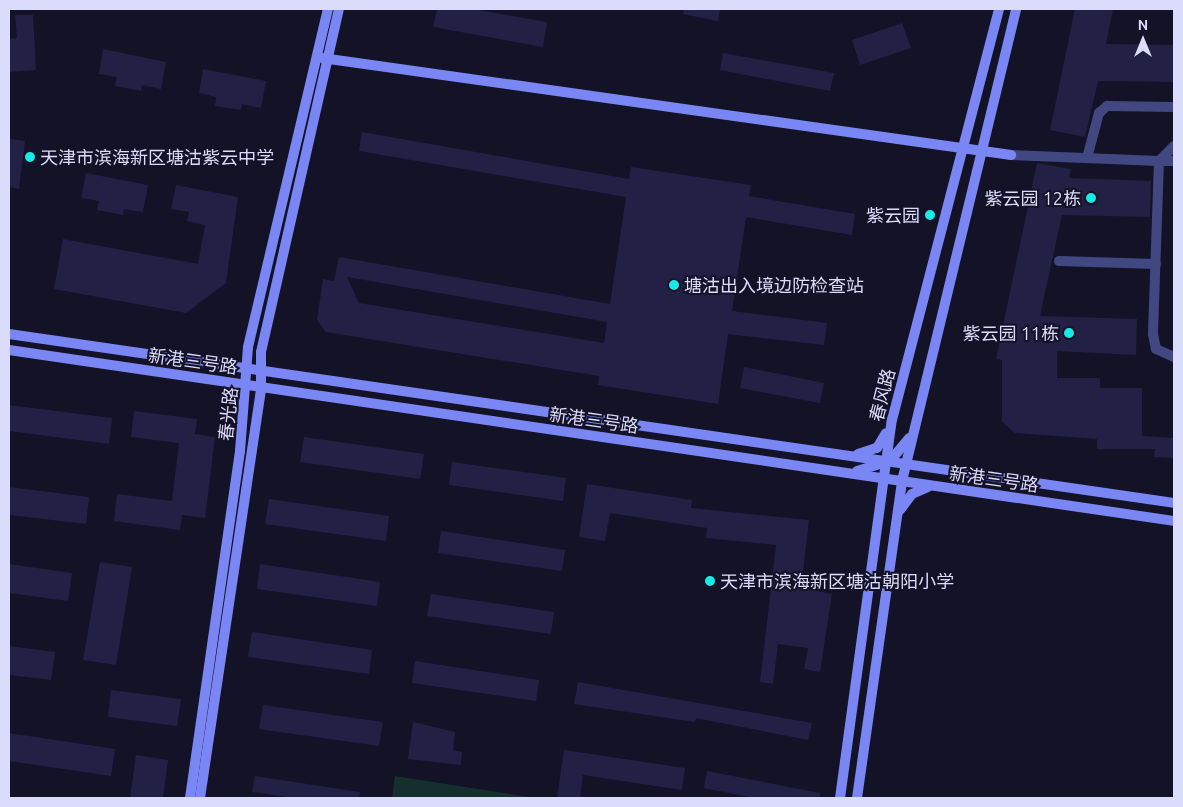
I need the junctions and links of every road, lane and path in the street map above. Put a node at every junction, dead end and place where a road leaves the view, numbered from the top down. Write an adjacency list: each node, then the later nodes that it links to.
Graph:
1 (328, 9): 5 (main road, 春光路)
2 (339, 9): 6 (main road, 春光路)
3 (999, 9): 9 (main road, 春风路)
4 (1016, 9): 10 (main road)
5 (316, 56): 6 (main road); 20 (main road, 春光路)
6 (327, 59): 9 (main road); 21 (main road, 春光路)
7 (1174, 107): 12 (street)
8 (1174, 146): 13 (street)
9 (962, 151): 10 (main road); 24 (main road, 春风路)
10 (979, 152): 11 (main road); 25 (main road)
11 (1011, 155): 12 (street)
12 (1087, 158): 13 (street)
13 (1159, 161): 14 (street); 16 (street)
14 (1174, 161)
15 (1059, 261): 16 (street)
16 (1156, 264): 19 (street)
17 (9, 334): 20 (main road, 新港三号路)
18 (9, 350): 22 (main road, 新港三号路)
19 (1174, 357)
20 (246, 368): 21 (main road, 新港三号路); 22 (main road, 春光路)
21 (261, 370): 23 (main road, 春光路); 26 (main road, 新港三号路)
22 (248, 385): 23 (main road, 新港三号路); 36 (main road, 春光路)
23 (261, 388): 28 (main road, 新港三号路); 37 (main road, 春光路)
24 (892, 420): 26 (main road); 27 (main road, 春风路)
25 (915, 423): 27 (main road); 29 (main road)
26 (841, 454): 27 (main road, 新港三号路)
27 (886, 462): 28 (main road); 29 (main road, 新港三号路); 30 (main road, 春风路)
28 (835, 472): 30 (main road, 新港三号路)
29 (902, 475): 30 (main road, 新港三号路); 31 (main road, 新港三号路); 32 (main road, 新港三号路); 33 (main road); 34 (main road)
30 (882, 478): 33 (main road, 春风路)
31 (937, 487): 34 (main road); 35 (main road, 新港三号路)
32 (1174, 503)
33 (880, 515): 38 (main road, 春风路)
34 (896, 518): 39 (main road)
35 (1174, 521)
36 (190, 798)
37 (200, 798)
38 (840, 798)
39 (857, 798)

